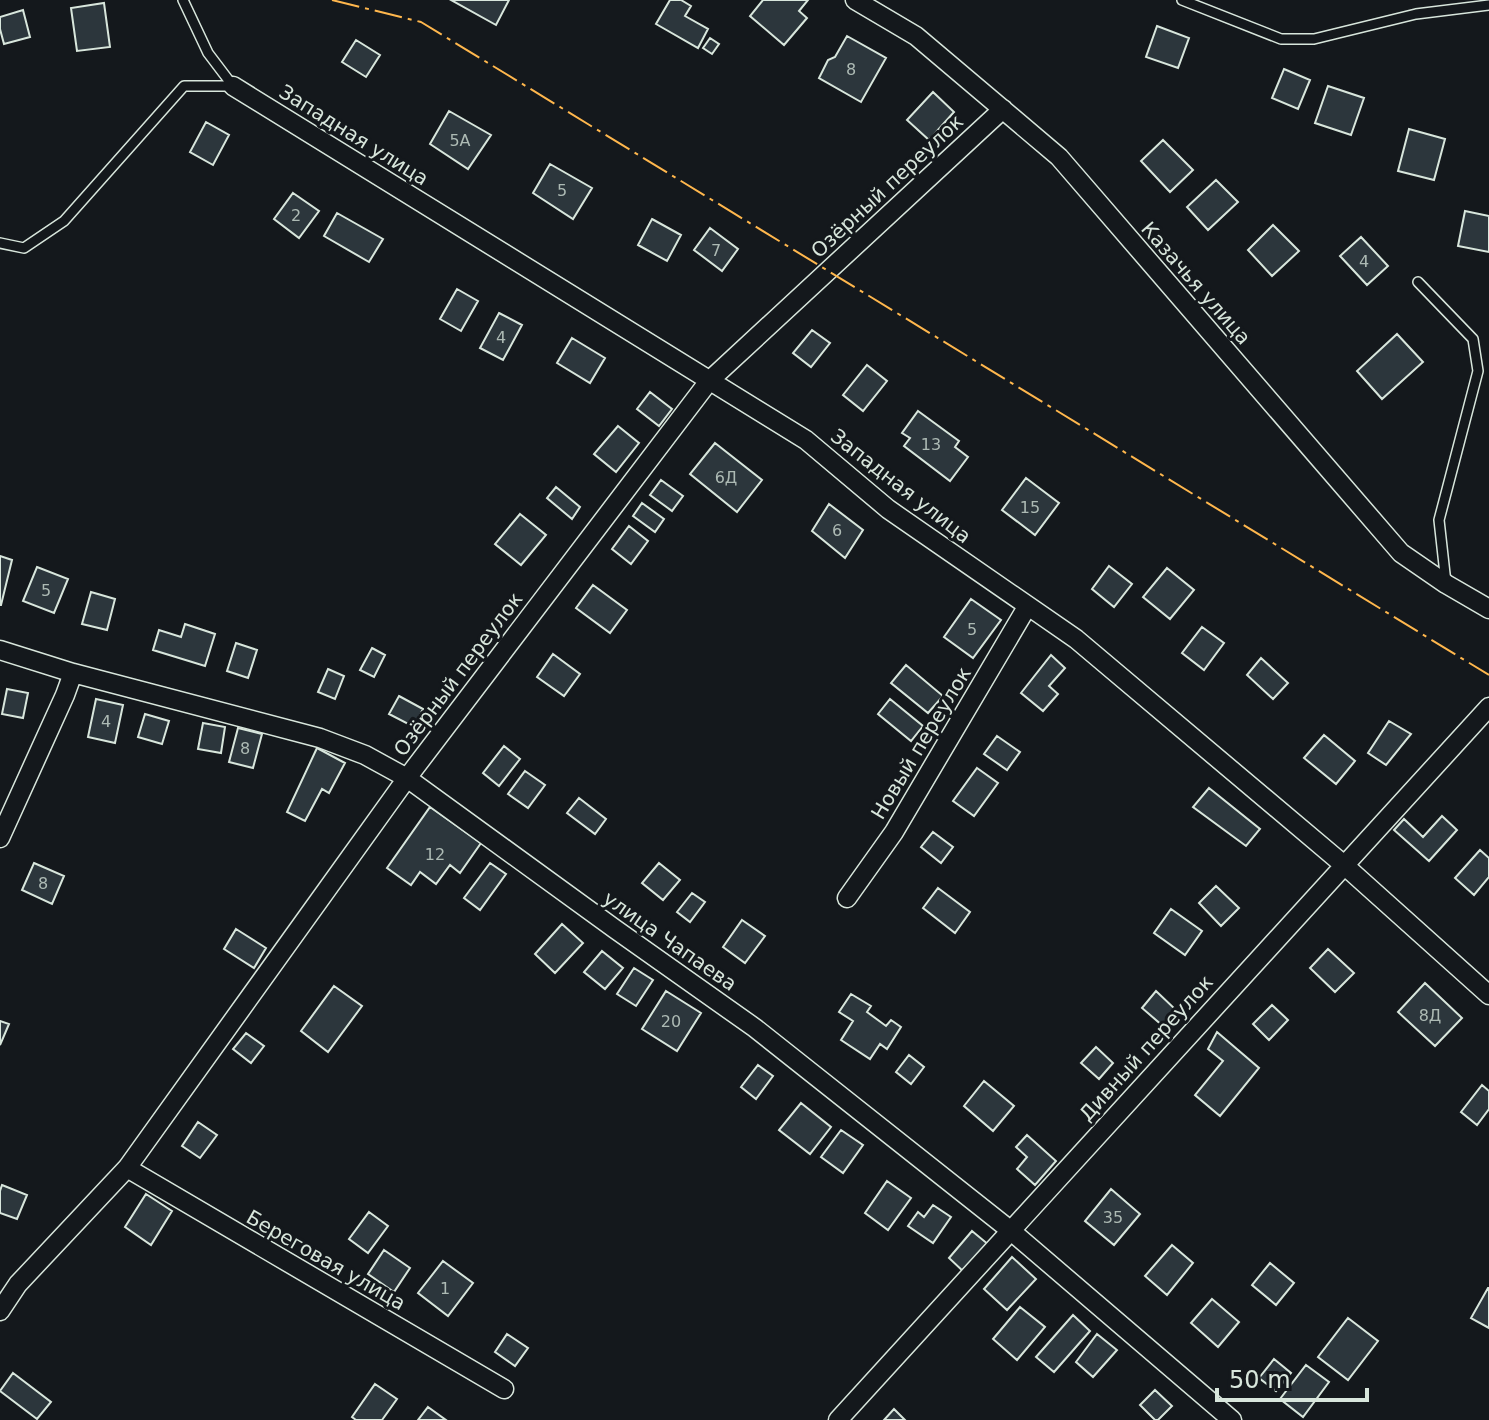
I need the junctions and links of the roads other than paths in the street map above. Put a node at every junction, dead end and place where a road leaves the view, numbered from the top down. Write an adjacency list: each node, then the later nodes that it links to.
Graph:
1 (183, 0): 5 (lane)
2 (855, 0): 6 (street, Казачья улица)
3 (1182, 0): 4 (lane)
4 (1489, 5)
5 (233, 86): 7 (lane); 9 (street, Западная улица)
6 (1003, 109): 9 (street, Озёрный переулок); 10 (street, Казачья улица)
7 (0, 243)
8 (1418, 282): 10 (lane)
9 (709, 381): 11 (street, Западная улица); 16 (street, Озёрный переулок)
10 (1446, 584): 12 (street, Казачья улица)
11 (1027, 607): 18 (street, Западная улица); 19 (street, Новый переулок)
12 (1489, 609)
13 (0, 650): 14 (street, улица Чапаева)
14 (73, 673): 16 (street, улица Чапаева); 17 (street)
15 (1489, 707): 18 (street, Дивный переулок)
16 (407, 778): 21 (street, Озёрный переулок); 22 (street, улица Чапаева)
17 (0, 838)
18 (1344, 865): 20 (street, Западная улица); 22 (street, Дивный переулок)
19 (847, 898)
20 (1489, 995)
21 (127, 1168): 23 (street, Озёрный переулок); 24 (street, Береговая улица)
22 (1010, 1230): 25 (street, Дивный переулок); 26 (street, улица Чапаева)
23 (0, 1311)
24 (504, 1389)
25 (838, 1420)
26 (1232, 1420)

